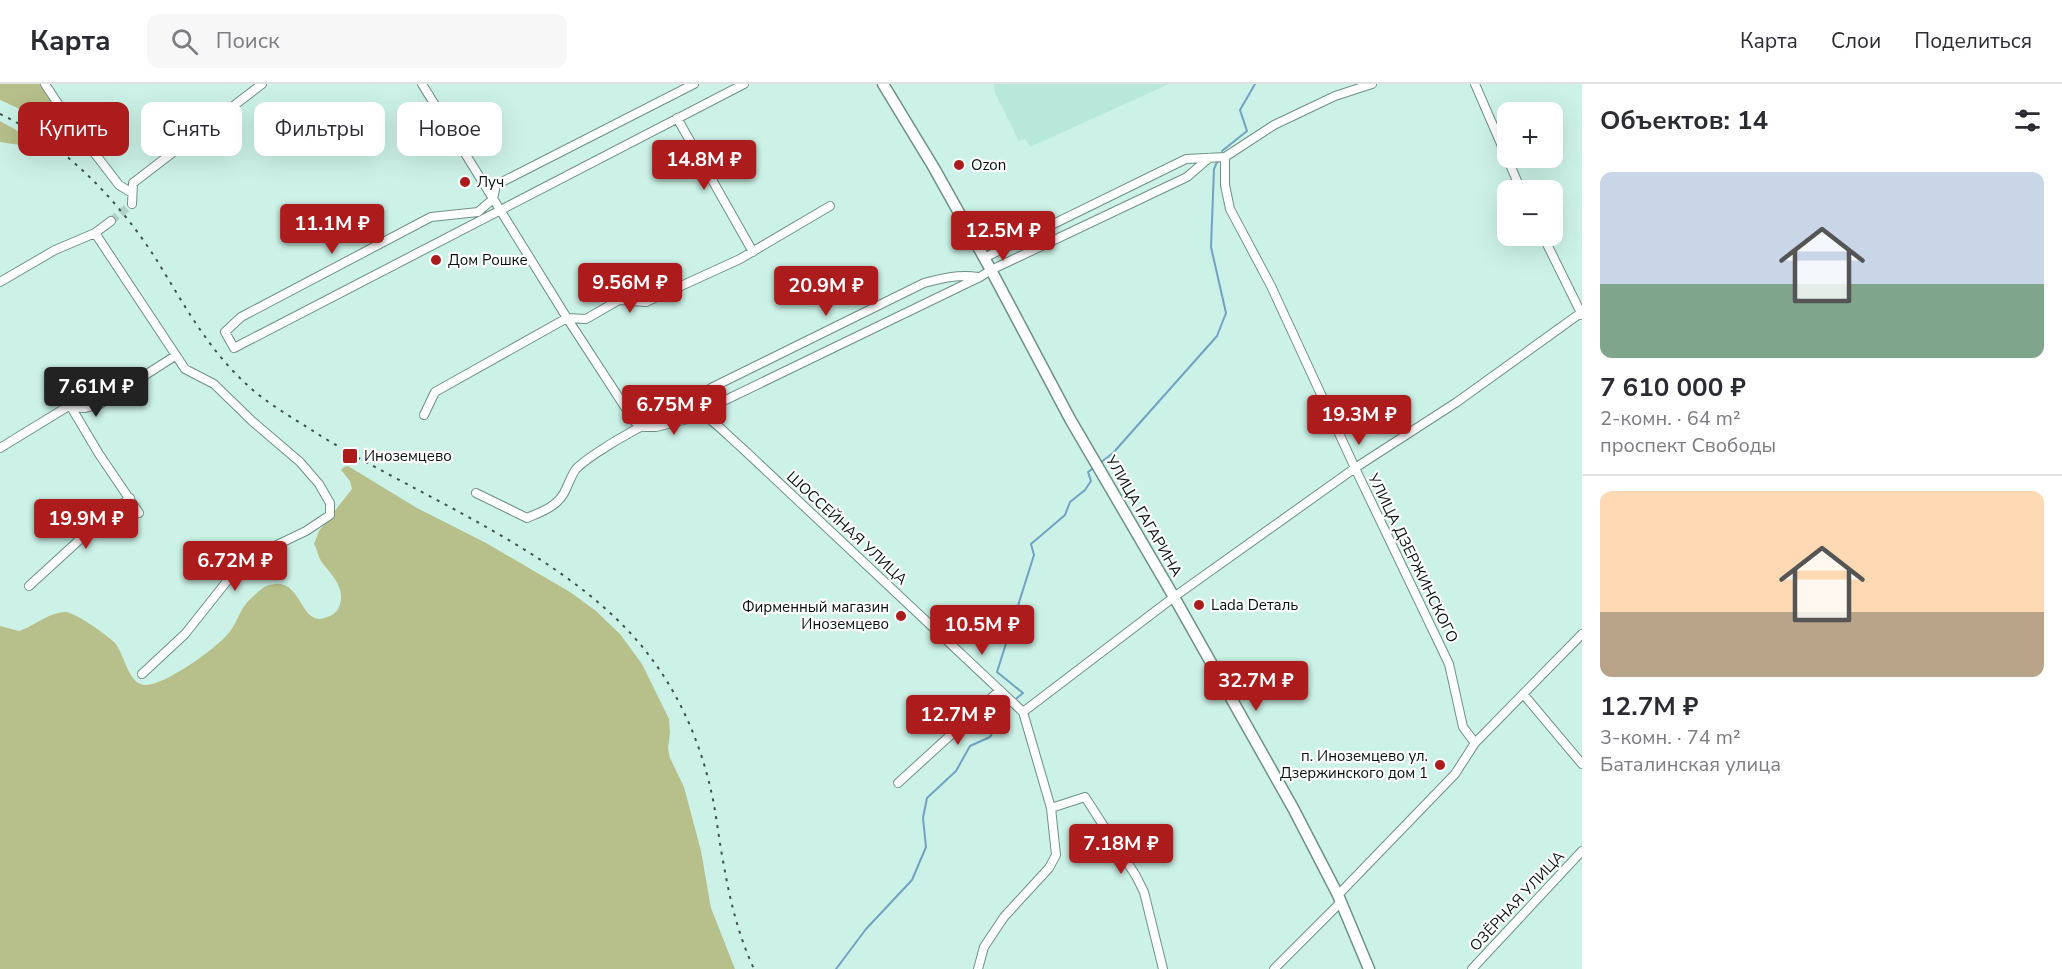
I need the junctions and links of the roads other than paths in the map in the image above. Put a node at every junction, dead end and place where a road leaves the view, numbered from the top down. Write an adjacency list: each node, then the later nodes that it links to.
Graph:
1 (45, 84): 13 (street)
2 (262, 84): 13 (street)
3 (422, 84): 14 (street)
4 (694, 84): 14 (street)
5 (744, 84): 9 (street)
6 (883, 84): 22 (main road, УЛИЦА ГАГАРИНА)
7 (1372, 84): 10 (street)
8 (1475, 84): 12 (street)
9 (677, 118): 17 (street); 21 (street)
10 (1225, 157): 11 (street); 34 (street, УЛИЦА ДЗЕРЖИНСКОГО)
11 (1209, 158): 22 (street); 23 (street)
12 (1517, 180)
13 (132, 193): 15 (street)
14 (493, 200): 17 (street); 17 (street)
15 (132, 204)
16 (830, 206): 21 (street)
17 (500, 209): 27 (street)
18 (111, 221): 19 (street)
19 (94, 233): 25 (street); 28 (street)
20 (1548, 246): 26 (street)
21 (753, 252): 27 (street)
22 (984, 258): 23 (main road, УЛИЦА ГАГАРИНА)
23 (991, 270): 24 (street); 39 (main road, УЛИЦА ГАГАРИНА)
24 (980, 277): 30 (street); 30 (street)
25 (0, 282)
26 (1582, 313): 34 (street)
27 (567, 318): 31 (street); 32 (street)
28 (175, 356): 29 (street); 41 (street)
29 (71, 407): 33 (street); 36 (street)
30 (705, 412): 32 (street); 42 (street, ШОССЕЙНАЯ УЛИЦА)
31 (424, 415)
32 (641, 427): 35 (street)
33 (0, 448)
34 (1355, 468): 39 (street); 45 (street, УЛИЦА ДЗЕРЖИНСКОГО)
35 (476, 493)
36 (130, 498): 37 (street); 38 (street)
37 (139, 513)
38 (29, 586)
39 (1174, 597): 44 (street); 50 (main road, УЛИЦА ГАГАРИНА)
40 (1582, 634): 43 (street)
41 (142, 674)
42 (1000, 690): 44 (street, ШОССЕЙНАЯ УЛИЦА); 47 (street)
43 (1524, 695): 45 (street); 46 (street)
44 (1023, 712): 48 (street)
45 (1475, 743): 50 (street)
46 (1582, 764)
47 (898, 783)
48 (1051, 808): 51 (street); 52 (street)
49 (1582, 851): 55 (street, ОЗЁРНАЯ УЛИЦА)
50 (1340, 899): 53 (street); 54 (main road, УЛИЦА ГАГАРИНА)
51 (978, 969)
52 (1163, 969)
53 (1274, 969)
54 (1369, 969)
55 (1472, 969)

